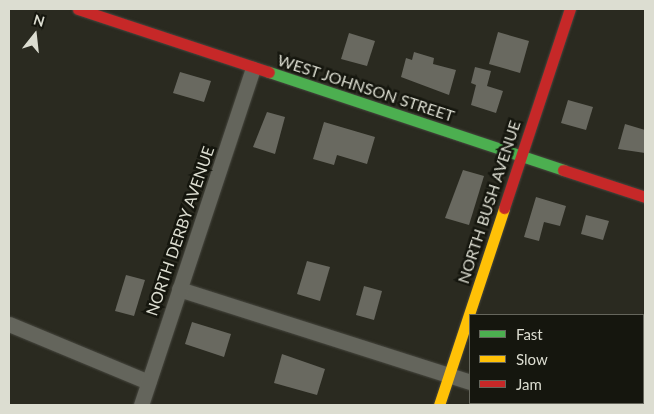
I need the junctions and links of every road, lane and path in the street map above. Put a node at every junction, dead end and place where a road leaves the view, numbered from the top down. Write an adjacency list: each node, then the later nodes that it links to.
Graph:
1 (78, 9): 3 (street, WEST JOHNSON STREET)
2 (570, 9): 4 (street, NORTH BUSH AVENUE)
3 (253, 69): 4 (street, WEST JOHNSON STREET); 6 (street, NORTH DERBY AVENUE)
4 (521, 155): 5 (street, WEST JOHNSON STREET); 8 (street, NORTH BUSH AVENUE)
5 (645, 197)
6 (179, 289): 8 (street); 9 (street, NORTH DERBY AVENUE)
7 (9, 324): 9 (street)
8 (448, 375): 10 (street); 12 (street, NORTH BUSH AVENUE)
9 (148, 382): 11 (street, NORTH DERBY AVENUE)
10 (469, 382)
11 (141, 405)
12 (439, 405)

